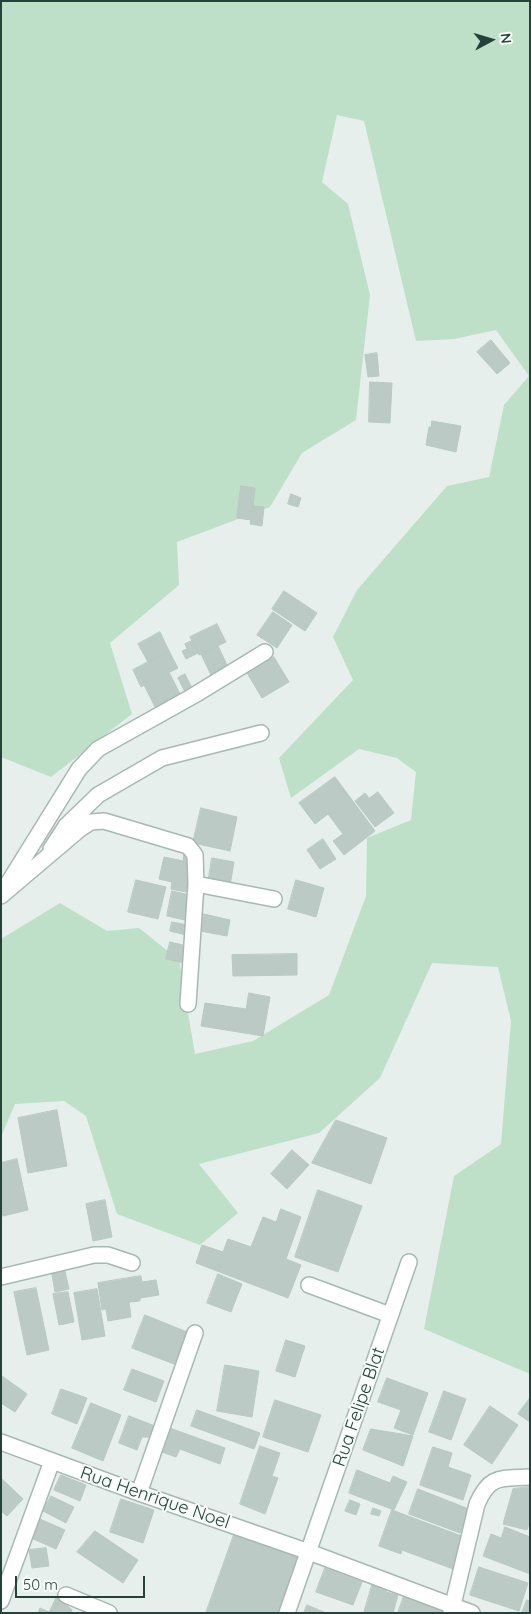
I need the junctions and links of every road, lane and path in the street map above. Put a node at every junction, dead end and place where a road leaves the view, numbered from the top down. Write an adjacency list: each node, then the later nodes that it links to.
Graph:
1 (265, 652): 5 (street)
2 (260, 733): 3 (street)
3 (44, 861): 4 (street); 5 (street)
4 (196, 884): 6 (street); 7 (street)
5 (1, 895)
6 (274, 899)
7 (188, 1004)
8 (408, 1262): 12 (street, Rua Felipe Blat)
9 (132, 1263): 10 (street)
10 (1, 1277)
11 (309, 1285): 12 (street)
12 (390, 1315): 18 (street, Rua Felipe Blat)
13 (195, 1333): 17 (street)
14 (1, 1442): 15 (street, Rua Henrique Noel)
15 (52, 1461): 17 (street, Rua Henrique Noel); 20 (street)
16 (530, 1477): 21 (street)
17 (139, 1493): 18 (street, Rua Henrique Noel)
18 (309, 1552): 21 (street); 23 (street, Rua Felipe Blat)
19 (66, 1595): 22 (street)
20 (1, 1601)
21 (452, 1609): 24 (street)
22 (109, 1613)
23 (288, 1613)
24 (472, 1613)

